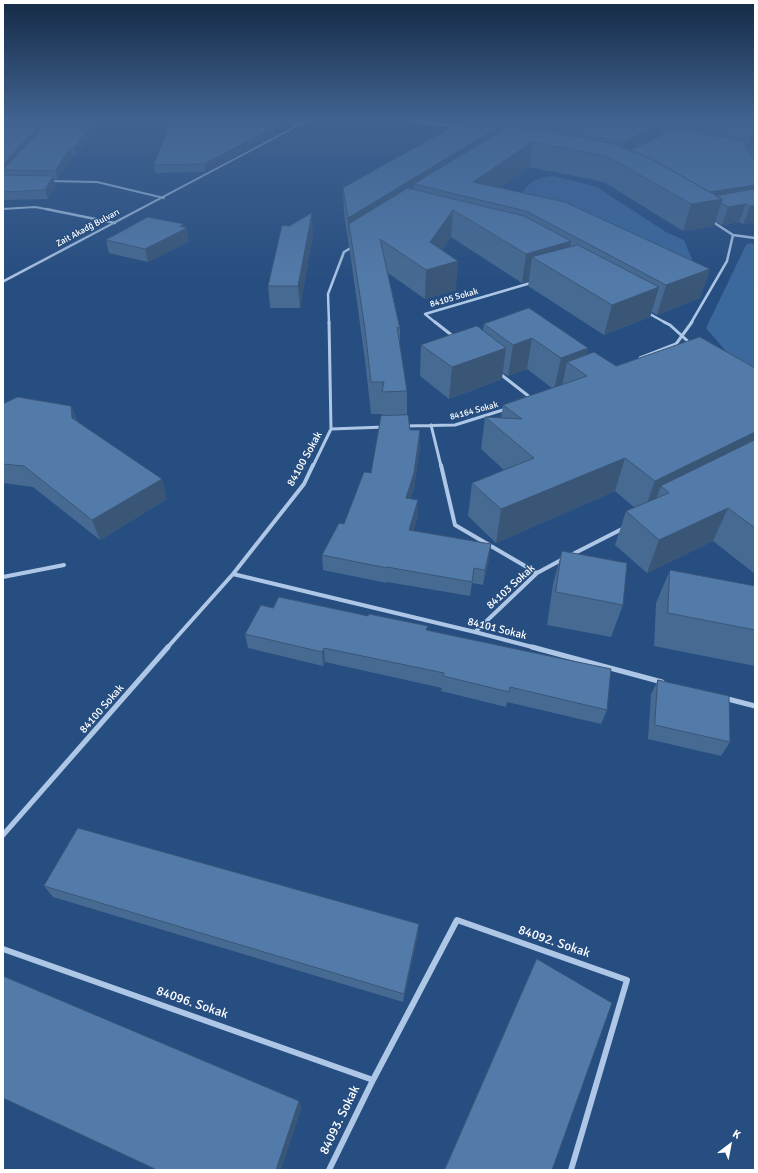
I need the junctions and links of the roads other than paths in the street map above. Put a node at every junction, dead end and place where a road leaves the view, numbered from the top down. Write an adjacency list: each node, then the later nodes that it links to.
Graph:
1 (206, 176): 3 (street, Zait Akadğ Bulvarı)
2 (42, 181): 3 (street)
3 (164, 198): 6 (street, Zait Akadğ Bulvarı)
4 (3, 209): 6 (street)
5 (709, 220): 7 (street)
6 (115, 223): 10 (street, Zait Akadğ Bulvarı)
7 (733, 234): 8 (street); 13 (street)
8 (755, 238)
9 (357, 244): 23 (street, 84100 Sokak)
10 (3, 282)
11 (535, 282): 14 (street, 84105 Sokak)
12 (645, 310): 13 (street)
13 (682, 336): 15 (street); 16 (street)
14 (455, 338)
15 (693, 346)
16 (633, 361)
17 (497, 372): 18 (street)
18 (527, 403)
19 (512, 407): 20 (street, 84164 Sokak)
20 (431, 425): 21 (street, 84164 Sokak); 26 (street)
21 (402, 426)
22 (387, 427): 23 (street)
23 (331, 429): 27 (street, 84100 Sokak)
24 (628, 526): 26 (street, 84103 Sokak)
25 (64, 565): 28 (street)
26 (537, 573): 29 (street, 84103 Sokak)
27 (233, 574): 29 (street, 84101 Sokak); 33 (street, 84100 Sokak)
28 (3, 577)
29 (475, 632): 30 (street, 84101 Sokak)
30 (664, 682)
31 (717, 696): 32 (street)
32 (755, 706)
33 (3, 835)
34 (3, 949): 35 (street, 84096. Sokak)
35 (373, 1080): 36 (street, 84093. Sokak); 37 (street, 84092. Sokak)
36 (329, 1170)
37 (571, 1170)

